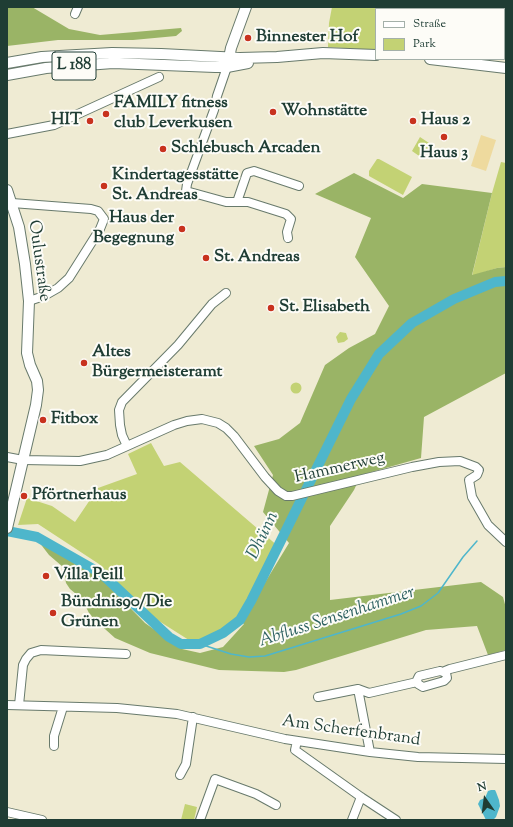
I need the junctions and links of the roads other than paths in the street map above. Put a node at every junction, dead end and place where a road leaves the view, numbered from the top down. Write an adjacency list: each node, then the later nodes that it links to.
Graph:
1 (246, 7): 2 (main road)
2 (234, 40): 4 (main road); 6 (main road); 8 (main road)
3 (375, 55): 5 (main road)
4 (208, 56): 8 (main road, L 188); 9 (main road, L 188)
5 (277, 57): 6 (main road); 8 (main road)
6 (255, 58): 8 (main road)
7 (438, 60): 10 (main road)
8 (228, 62): 11 (main road, L 188); 16 (street)
9 (7, 63)
10 (506, 68)
11 (7, 75)
12 (159, 77): 13 (street)
13 (7, 134)
14 (299, 186): 16 (street)
15 (7, 190): 17 (main road, Oulustraße)
16 (236, 202): 18 (street)
17 (12, 203): 20 (main road, Oulustraße); 20 (street)
18 (288, 238)
19 (226, 293): 21 (street)
20 (29, 301): 23 (main road, Oulustraße)
21 (126, 446): 23 (street, Hammerweg); 24 (street, Hammerweg)
22 (7, 457): 23 (street, Hammerweg)
23 (23, 460): 26 (main road)
24 (466, 463): 25 (street); 25 (street)
25 (469, 480): 27 (street)
26 (8, 524)
27 (506, 542)
28 (126, 654): 35 (street)
29 (506, 655): 30 (street)
30 (445, 672): 31 (street); 31 (street)
31 (417, 682): 32 (street)
32 (358, 689): 33 (street); 40 (street)
33 (318, 697)
34 (7, 705): 35 (street, Am Scherfenbrand)
35 (20, 705): 36 (street, Am Scherfenbrand)
36 (63, 707): 37 (street, Am Scherfenbrand); 39 (street)
37 (193, 717): 38 (street, Am Scherfenbrand); 42 (street)
38 (297, 741): 40 (street, Am Scherfenbrand); 43 (street)
39 (54, 746)
40 (370, 752): 41 (street, Am Scherfenbrand)
41 (506, 759)
42 (180, 775)
43 (361, 797): 48 (street); 49 (street)
44 (276, 805): 47 (street)
45 (7, 812): 46 (street)
46 (42, 820)
47 (200, 820)
48 (352, 820)
49 (396, 820)

